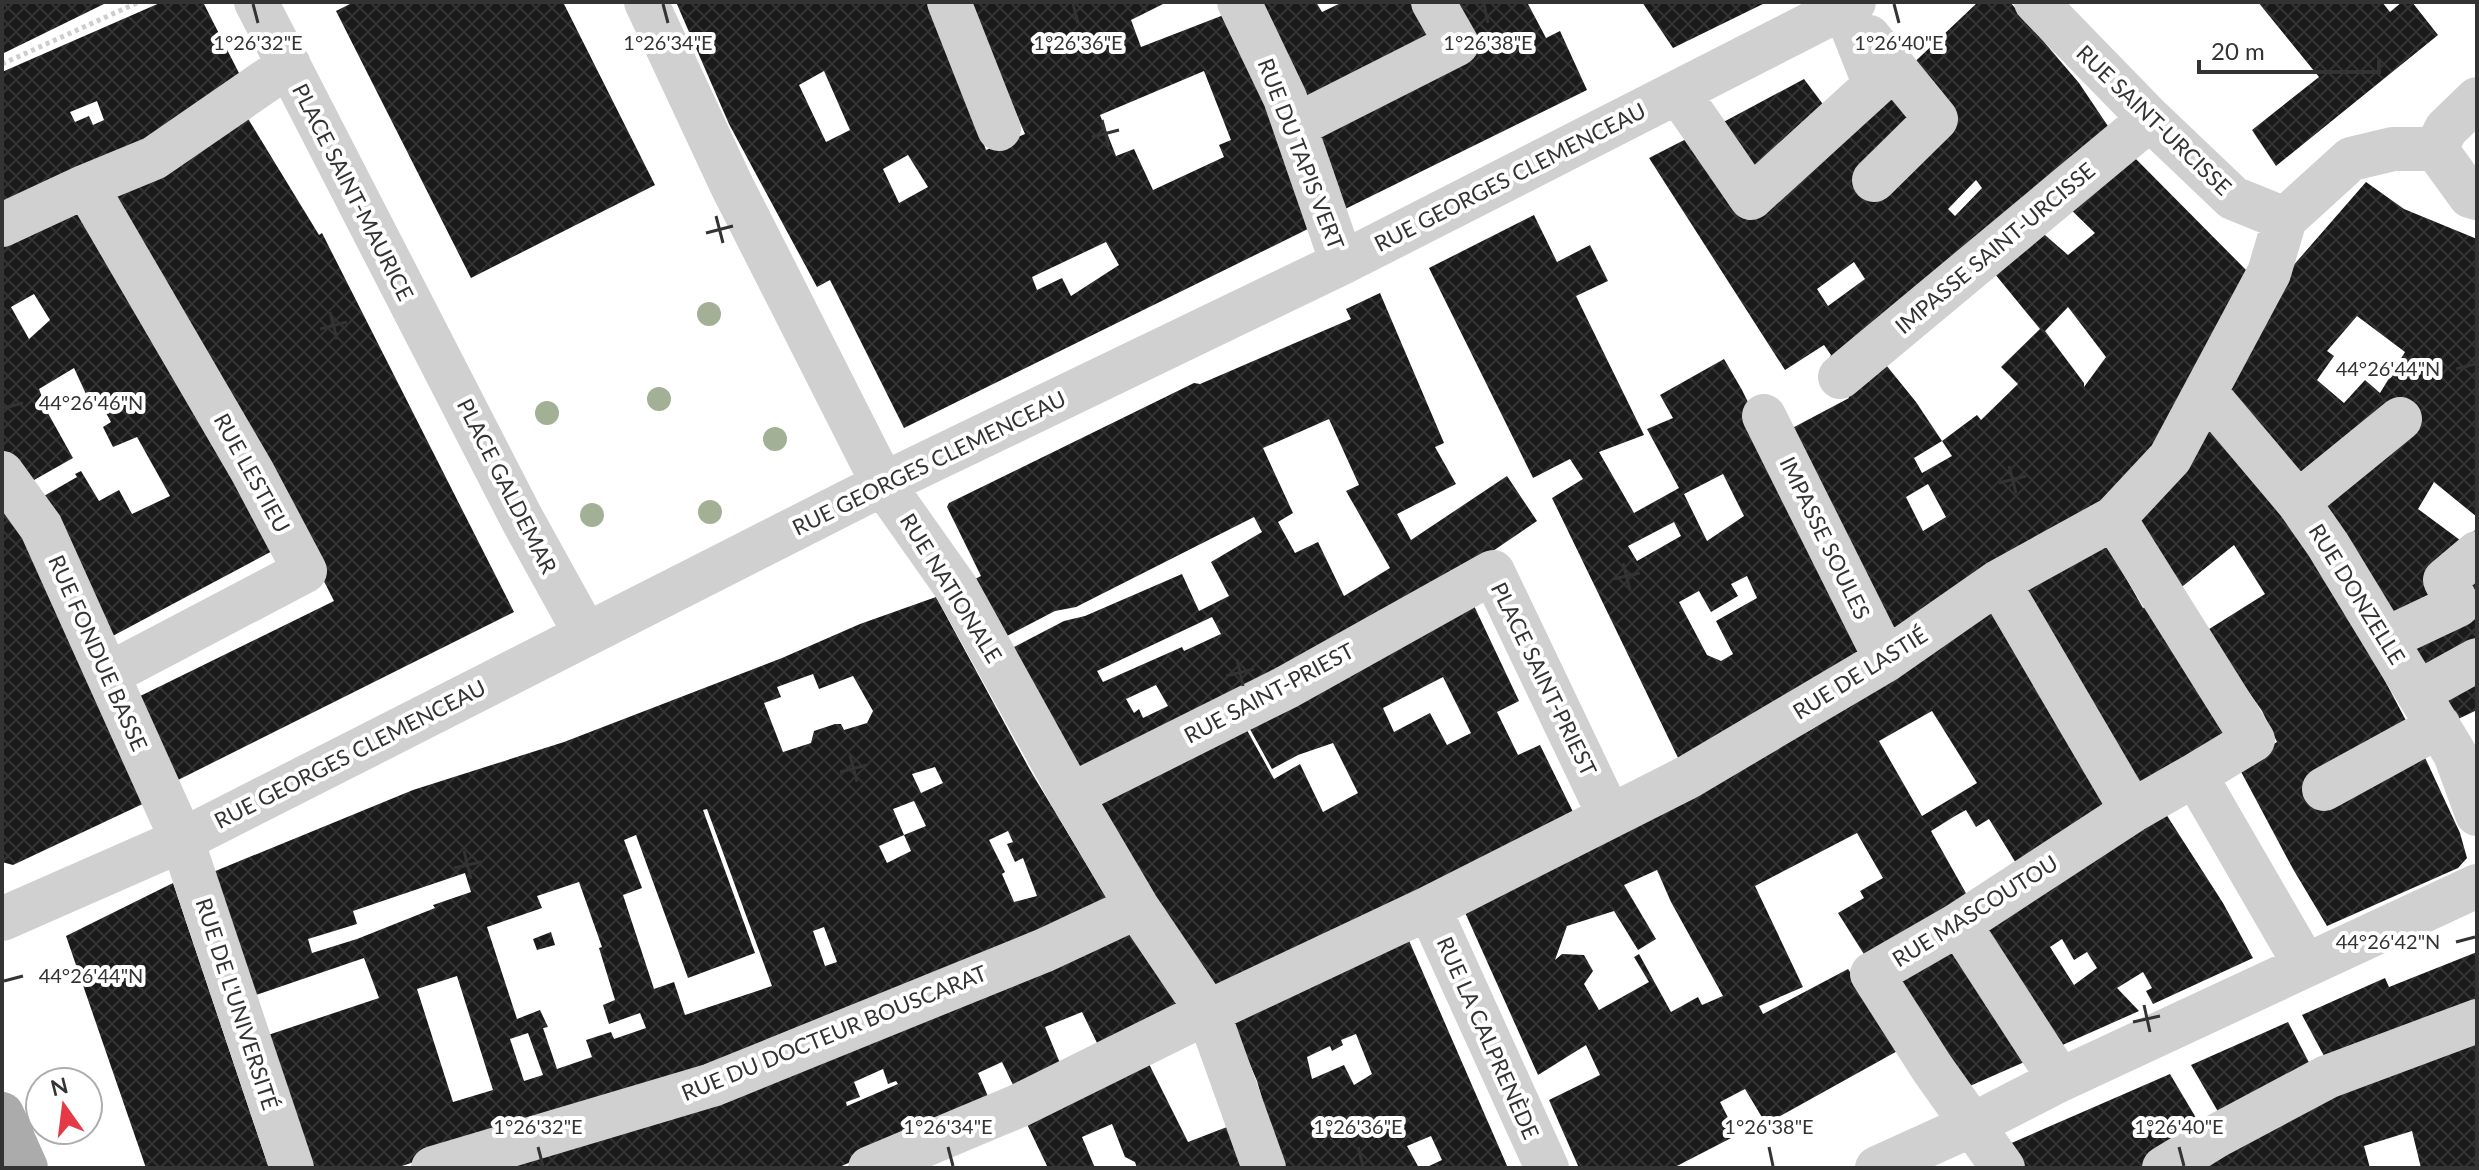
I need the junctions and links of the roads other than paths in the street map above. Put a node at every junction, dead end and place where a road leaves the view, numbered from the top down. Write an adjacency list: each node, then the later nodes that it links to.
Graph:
1 (256, 2): 8 (street, PLACE SAINT-MAURICE)
2 (646, 2): 27 (street, RUE NATIONALE)
3 (949, 2): 13 (street)
4 (1239, 2): 12 (street, RUE DU TAPIS VERT)
5 (1433, 2): 12 (street)
6 (2036, 2): 11 (street, RUE SAINT-URCISSE)
7 (1849, 4): 9 (street, RUE GEORGES CLEMENCEAU); 9 (street); 15 (street)
8 (289, 65): 16 (street); 21 (street, PLACE SAINT-MAURICE)
9 (1678, 92): 20 (street, RUE GEORGES CLEMENCEAU)
10 (2477, 99): 14 (street)
11 (2150, 119): 18 (street, RUE SAINT-URCISSE); 22 (street, IMPASSE SAINT-URCISSE)
12 (1295, 126): 20 (street, RUE DU TAPIS VERT)
13 (999, 129)
14 (2436, 149): 17 (street); 18 (street)
15 (1874, 180)
16 (86, 186): 19 (street); 37 (street, RUE LESTIEU)
17 (2477, 198)
18 (2285, 219): 23 (street, RUE DE LASTIÉ)
19 (2, 225)
20 (1342, 263): 27 (street, RUE GEORGES CLEMENCEAU)
21 (429, 339): 33 (street, PLACE GALDEMAR)
22 (1840, 377)
23 (2206, 393): 28 (street, RUE DONZELLE); 29 (street, RUE DE LASTIÉ)
24 (1764, 416): 35 (street, IMPASSE SOULES)
25 (2400, 419): 28 (street)
26 (2, 473): 37 (street, RUE FONDUE BASSE)
27 (883, 484): 33 (street, RUE GEORGES CLEMENCEAU); 41 (street, RUE NATIONALE)
28 (2298, 502): 34 (street, RUE DONZELLE)
29 (2114, 518): 31 (street, RUE DE LASTIÉ); 39 (street, RUE MASCOUTOU)
30 (2477, 553): 34 (street)
31 (1998, 582): 35 (street, RUE DE LASTIÉ); 42 (street)
32 (1465, 586): 41 (street, RUE SAINT-PRIEST); 44 (street, PLACE SAINT-PRIEST)
33 (585, 633): 45 (street, RUE GEORGES CLEMENCEAU)
34 (2386, 639): 38 (street, RUE DONZELLE)
35 (1886, 660): 44 (street, RUE DE LASTIÉ)
36 (2477, 660): 38 (street)
37 (109, 674): 45 (street, RUE FONDUE BASSE)
38 (2447, 729): 40 (street); 43 (street, RUE DONZELLE)
39 (2195, 775): 42 (street, RUE MASCOUTOU); 51 (street)
40 (2324, 789)
41 (1071, 795): 47 (street, RUE NATIONALE)
42 (2132, 811): 50 (street, RUE MASCOUTOU)
43 (2477, 814)
44 (1609, 815): 48 (street, RUE DE LASTIÉ)
45 (182, 840): 49 (street, RUE GEORGES CLEMENCEAU); 58 (street, RUE DE L'UNIVERSITÉ)
46 (2477, 886): 51 (street)
47 (1137, 907): 52 (street, RUE NATIONALE); 59 (street, RUE DU DOCTEUR BOUSCARAT)
48 (1429, 908): 52 (street, RUE DE LASTIÉ); 62 (street, RUE LA CALPRENÈDE)
49 (2, 919)
50 (1959, 924): 54 (street); 56 (street, RUE MASCOUTOU)
51 (2305, 965): 54 (street)
52 (1208, 1012): 60 (street, RUE DE LASTIÉ); 61 (street, RUE NATIONALE)
53 (2477, 1021): 65 (street)
54 (2060, 1080): 56 (street)
55 (2, 1114): 57 (main road)
56 (1974, 1124): 63 (street); 64 (street, RUE MASCOUTOU)
57 (26, 1168)
58 (292, 1168)
59 (433, 1168)
60 (870, 1168)
61 (1264, 1168)
62 (1547, 1168)
63 (1877, 1168)
64 (2003, 1168)
65 (2164, 1168)

